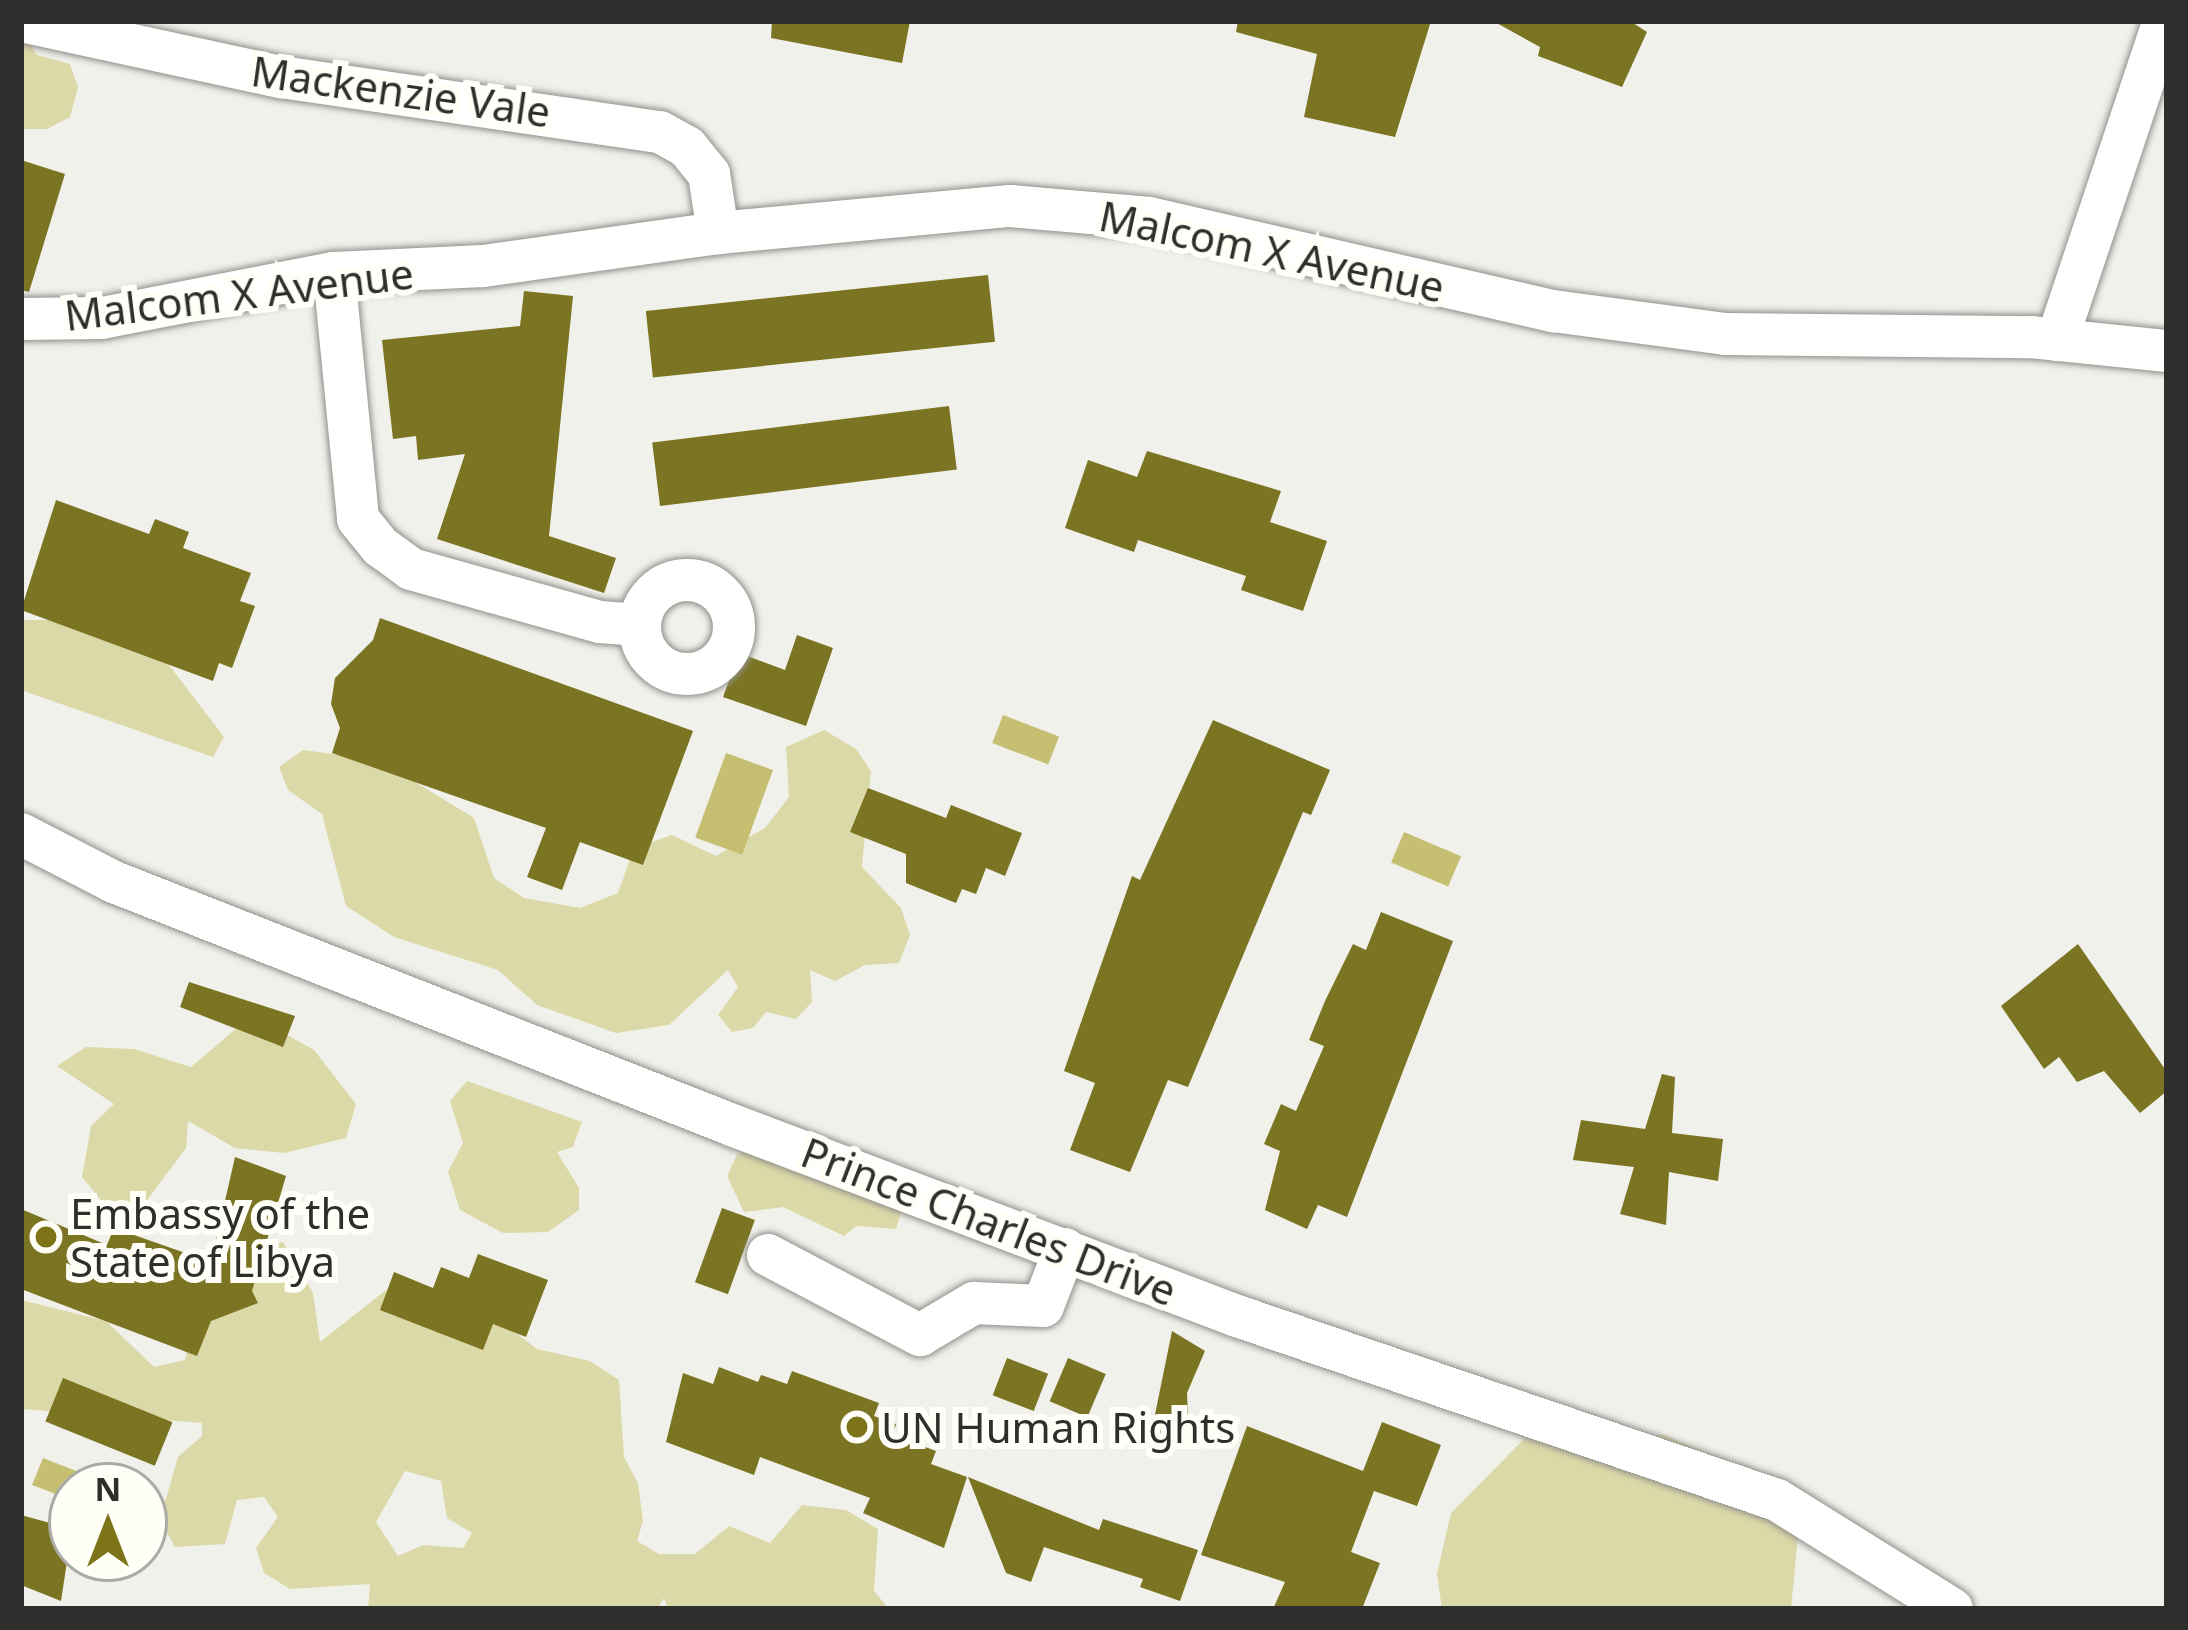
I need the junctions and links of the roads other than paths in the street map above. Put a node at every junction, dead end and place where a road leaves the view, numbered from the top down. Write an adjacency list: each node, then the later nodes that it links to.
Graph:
1 (2164, 21): 6 (street)
2 (21, 22): 3 (street, Mackenzie Vale)
3 (718, 233): 4 (street, Malcom X Avenue); 6 (street, Malcom X Avenue)
4 (334, 273): 5 (street, Malcom X Avenue); 8 (street)
5 (21, 319)
6 (2057, 340): 7 (street, Malcom X Avenue)
7 (2167, 351)
8 (640, 625)
9 (21, 834): 10 (street, Prince Charles Drive)
10 (1065, 1249): 11 (street); 12 (street, Prince Charles Drive)
11 (768, 1255)
12 (1952, 1609)

